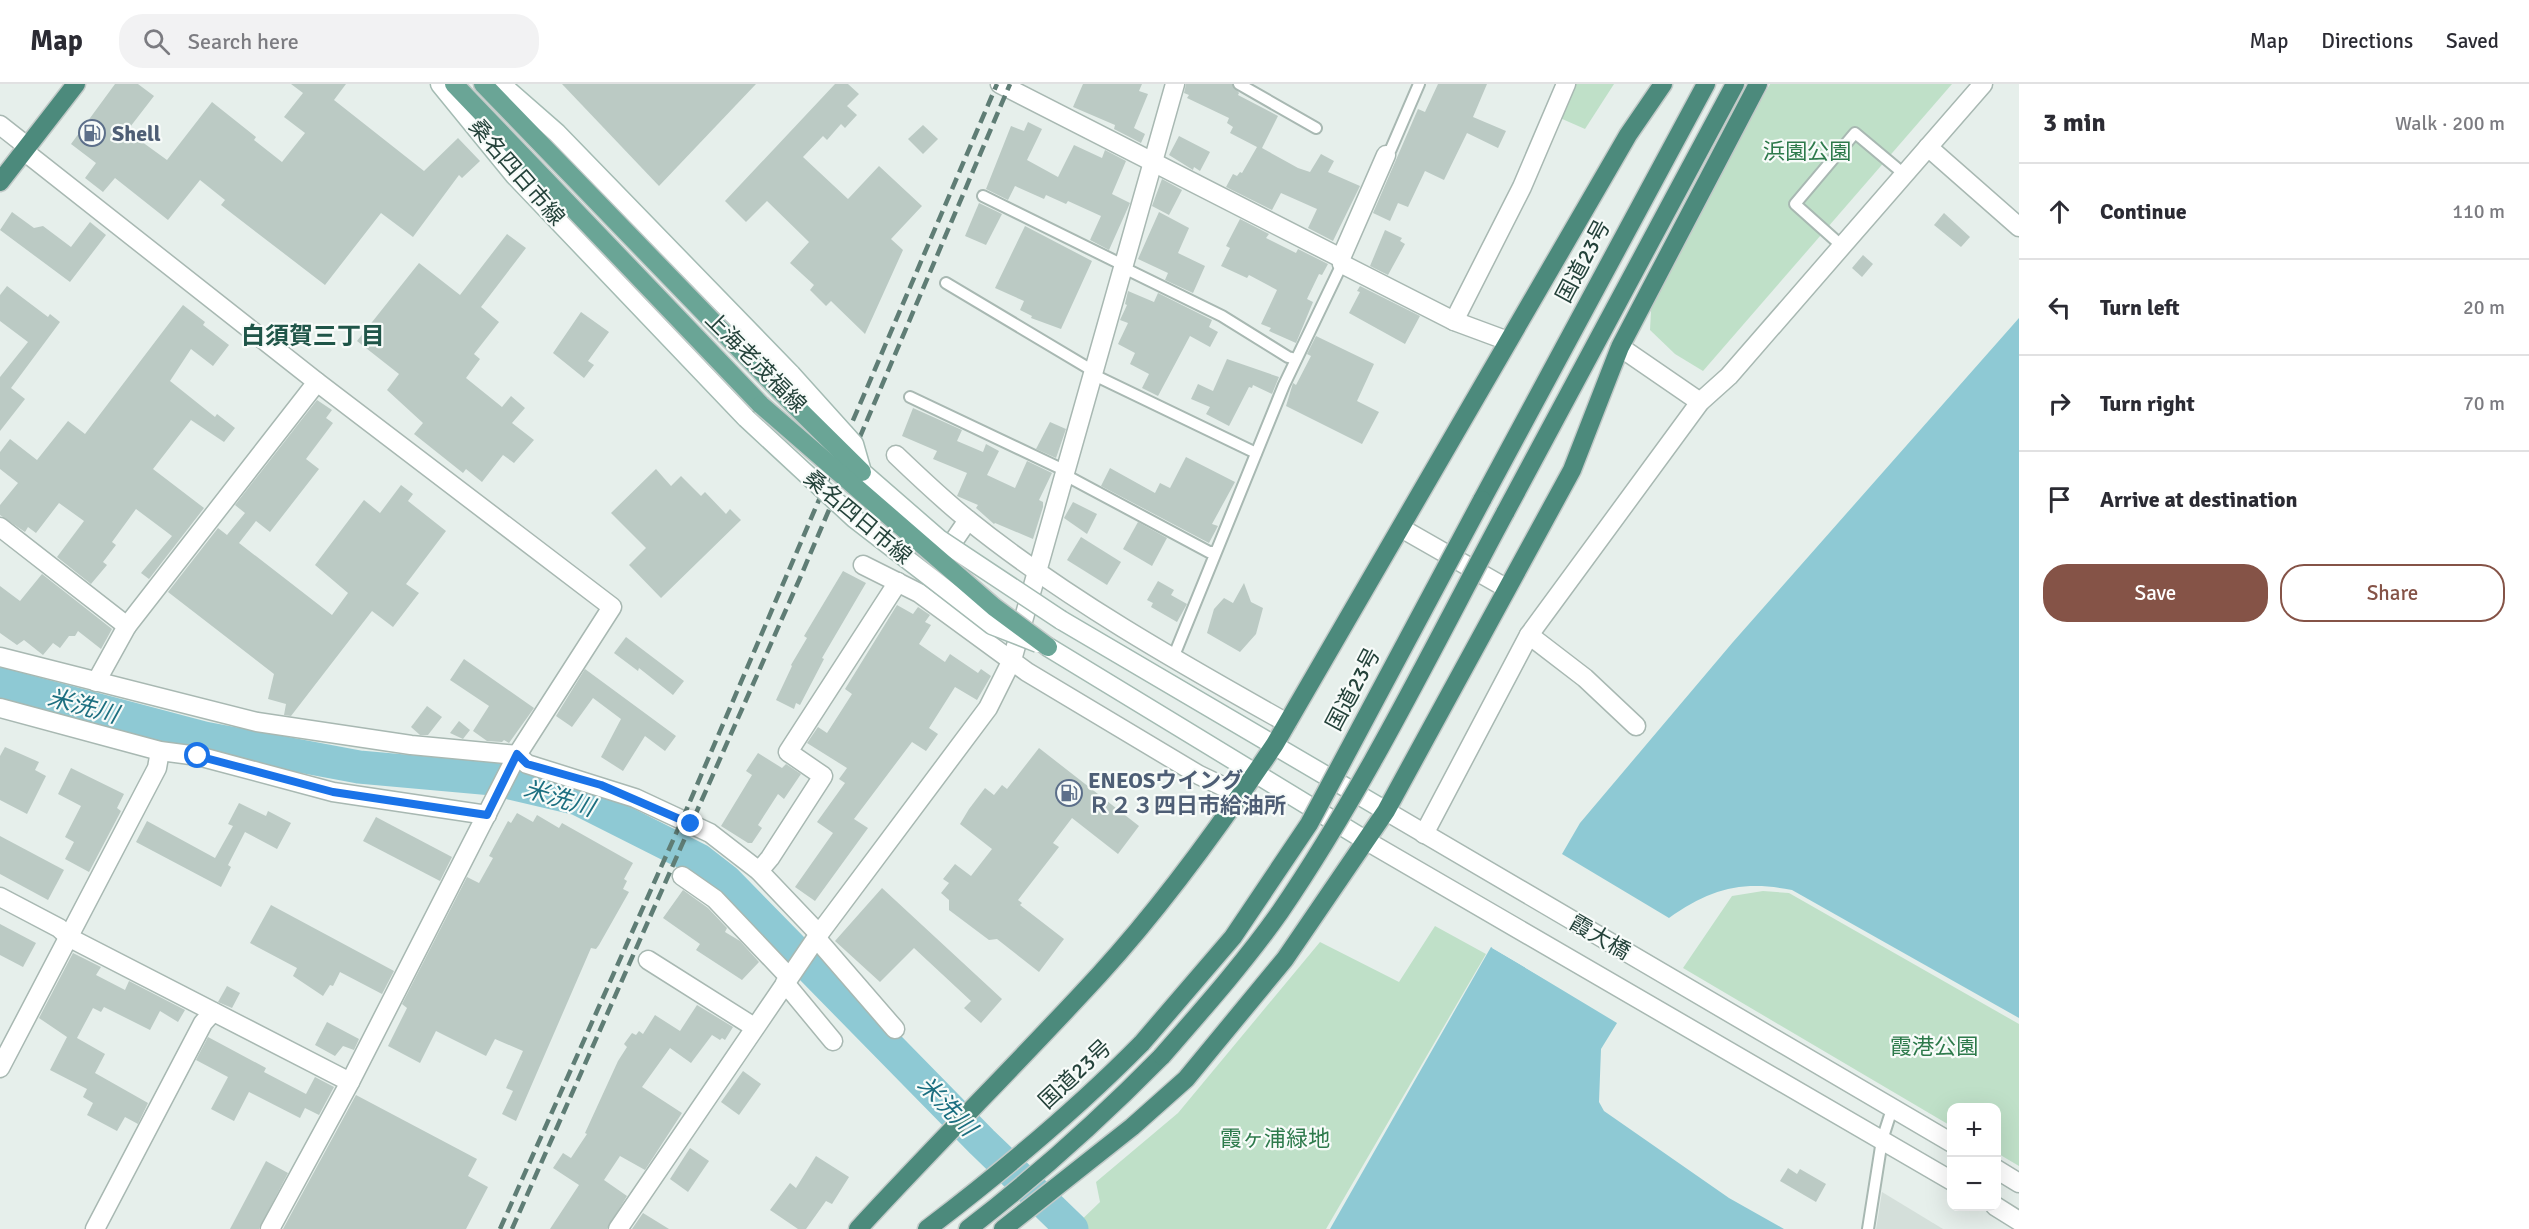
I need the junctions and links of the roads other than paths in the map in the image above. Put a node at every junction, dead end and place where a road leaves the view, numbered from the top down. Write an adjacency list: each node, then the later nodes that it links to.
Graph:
1 (76, 84): 19 (highway)
2 (440, 84): 53 (street, 桑名四日市線, bridge)
3 (454, 84): 53 (main road, 上海老茂福線, bridge)
4 (483, 84): 40 (main road, 上海老茂福線, bridge)
5 (501, 84): 40 (street, 桑名四日市線, bridge)
6 (1000, 84): 21 (street)
7 (1175, 84): 21 (street)
8 (1239, 84): 17 (lane)
9 (1419, 84): 20 (lane)
10 (1566, 84): 30 (street)
11 (1663, 84): 31 (highway)
12 (1706, 84): 96 (highway, 国道23号, bridge)
13 (1735, 84): 97 (highway, bridge)
14 (1758, 84): 32 (highway)
15 (1983, 84): 18 (street)
16 (0, 125): 19 (street)
17 (1316, 128)
18 (1928, 147): 22 (street); 25 (street)
19 (26, 149): 23 (highway); 35 (street)
20 (1386, 155): 27 (street)
21 (1154, 161): 27 (street); 28 (street)
22 (1904, 174): 26 (street); 26 (lane)
23 (0, 182)
24 (983, 196): 28 (lane)
25 (2019, 227)
26 (1842, 246): 37 (street)
27 (1341, 261): 30 (street); 33 (lane)
28 (1124, 267): 33 (lane); 34 (street)
29 (946, 283): 34 (lane)
30 (1454, 321): 31 (street)
31 (1508, 341): 44 (highway)
32 (1620, 347): 37 (street); 49 (highway)
33 (1296, 359): 38 (lane)
34 (1094, 374): 38 (lane); 41 (street)
35 (317, 382): 51 (street); 63 (street)
36 (910, 397): 41 (lane)
37 (1700, 402): 52 (street)
38 (1256, 453): 45 (lane)
39 (896, 455): 42 (street)
40 (862, 471): 61 (street, 桑名四日市線, bridge)
41 (1065, 473): 45 (lane); 47 (street)
42 (968, 520): 47 (street); 50 (street)
43 (0, 527): 51 (street)
44 (1401, 528): 49 (street); 59 (highway)
45 (1214, 552): 55 (lane)
46 (862, 564): 48 (street)
47 (1037, 570): 55 (street); 56 (street)
48 (898, 582): 50 (street); 70 (street)
49 (1506, 588): 67 (highway)
50 (919, 593): 56 (street)
51 (127, 626): 57 (street)
52 (1529, 635): 60 (street); 68 (street)
53 (1048, 647): 64 (street, 桑名四日市線)
54 (0, 657): 57 (street)
55 (1173, 658): 59 (street)
56 (1012, 660): 65 (street); 74 (street)
57 (96, 682): 63 (street)
58 (0, 708): 62 (street)
59 (1287, 723): 61 (highway)
60 (1635, 726)
61 (1275, 744): 64 (highway); 67 (street, 桑名四日市線)
62 (160, 751): 66 (street); 73 (street)
63 (516, 758): 66 (street); 70 (street)
64 (1255, 775): 65 (highway); 69 (street, 桑名四日市線)
65 (1241, 795): 95 (highway)
66 (489, 809): 82 (street)
67 (1386, 811): 68 (street, 桑名四日市線); 69 (highway)
68 (1424, 834): 83 (street, 霞大橋)
69 (1365, 840): 84 (street, 桑名四日市線); 91 (highway)
70 (759, 871): 74 (street)
71 (682, 876): 76 (street)
72 (0, 897): 73 (street)
73 (70, 938): 77 (street); 81 (street)
74 (816, 939): 76 (street); 79 (street)
75 (648, 960): 78 (street)
76 (787, 980): 78 (street); 80 (street)
77 (213, 1012): 82 (street); 92 (street)
78 (754, 1027): 94 (street)
79 (895, 1029)
80 (833, 1041)
81 (0, 1068)
82 (350, 1083): 93 (street)
83 (1892, 1109): 84 (lane); 85 (street, 霞大橋)
84 (1882, 1140): 87 (street, 桑名四日市線); 98 (lane)
85 (1947, 1140)
86 (2001, 1172): 88 (street)
87 (1947, 1178)
88 (2019, 1182)
89 (2001, 1210): 90 (street)
90 (2019, 1221)
91 (1007, 1226)
92 (95, 1229)
93 (270, 1229)
94 (618, 1229)
95 (858, 1229)
96 (927, 1229)
97 (968, 1229)
98 (1868, 1229)

